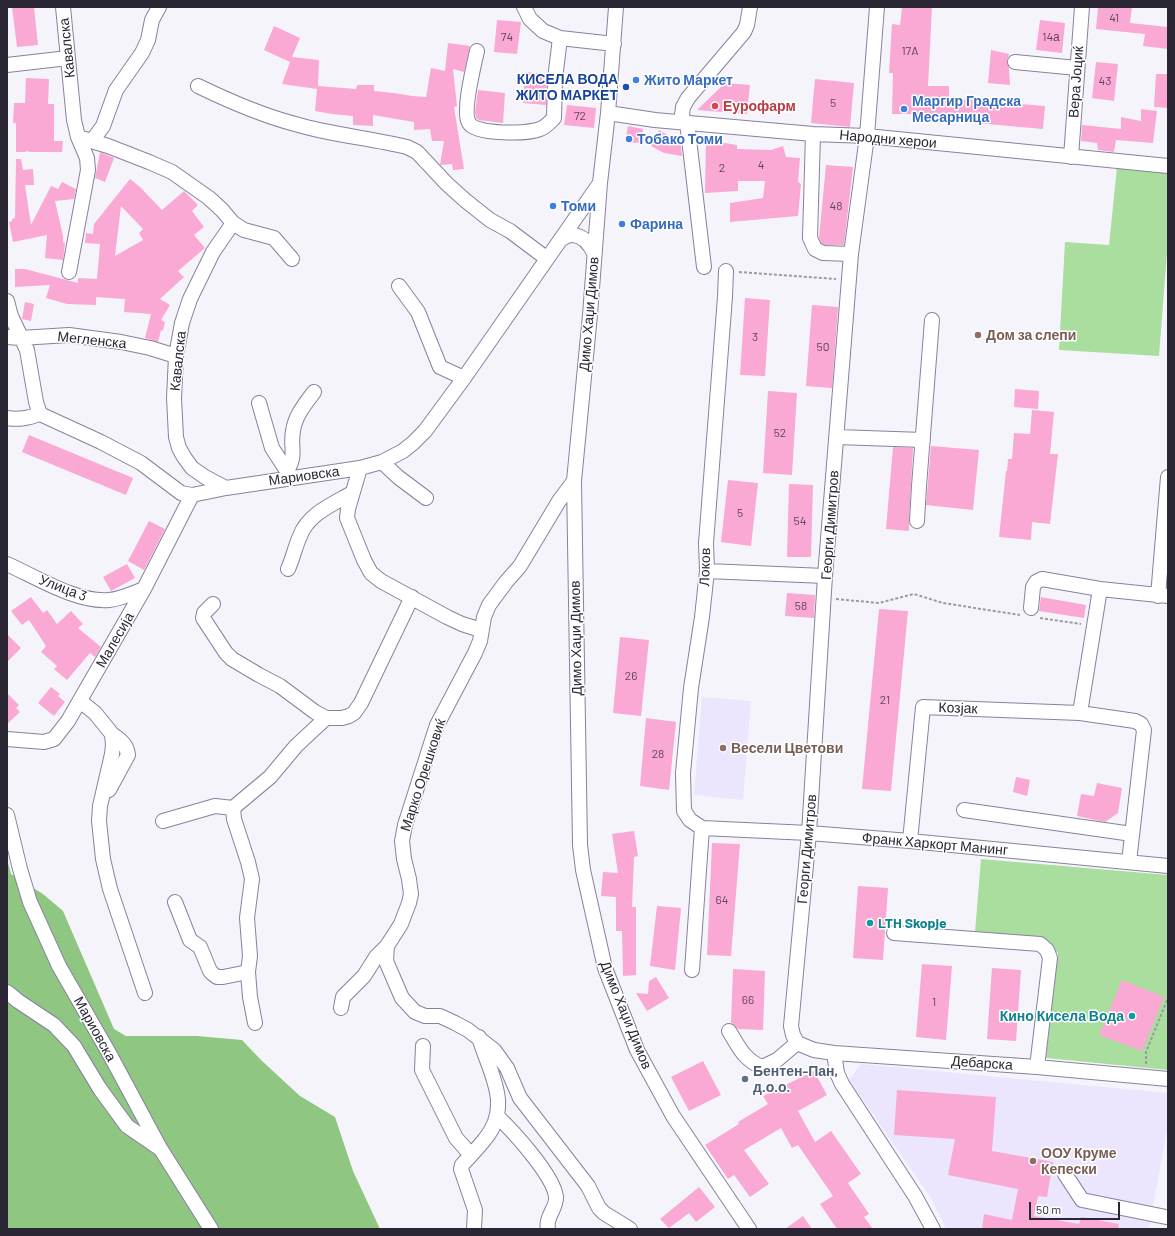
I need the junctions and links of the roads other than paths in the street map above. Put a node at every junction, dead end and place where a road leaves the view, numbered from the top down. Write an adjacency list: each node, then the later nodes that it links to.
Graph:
1 (63, 7): 11 (street, Кавалска)
2 (159, 7): 20 (street)
3 (524, 7): 8 (street)
4 (616, 7): 9 (street, Димо Хаџи Димов)
5 (750, 7): 17 (street)
6 (878, 7): 19 (street, Георги Димитров)
7 (1082, 7): 14 (street, Вера Јоциќ)
8 (560, 38): 9 (street); 10 (street)
9 (614, 44): 16 (street, Димо Хаџи Димов)
10 (477, 51)
11 (68, 58): 13 (street); 20 (street, Кавалска)
12 (1015, 62): 14 (street)
13 (7, 65)
14 (1077, 68): 21 (street, Вера Јоциќ)
15 (198, 86): 28 (street)
16 (608, 113): 17 (street, Народни херои); 23 (street, Димо Хаџи Димов)
17 (684, 122): 18 (street, Народни херои); 30 (street)
18 (813, 134): 19 (street, Народни херои); 27 (street)
19 (867, 136): 21 (street, Народни херои); 27 (street, Георги Димитров)
20 (85, 139): 24 (street); 32 (street, Кавалска)
21 (1071, 157): 22 (street, Народни херои)
22 (1168, 166)
23 (600, 183): 25 (street, Мариовска); 26 (street, Димо Хаџи Димов)
24 (233, 223): 29 (street); 37 (street, Кавалска)
25 (560, 240): 26 (street); 28 (street, Мариовска)
26 (594, 253): 49 (street, Димо Хаџи Димов)
27 (851, 254): 43 (street, Георги Димитров)
28 (546, 258): 38 (street, Мариовска)
29 (292, 260)
30 (704, 267)
31 (726, 271): 57 (street, Локов)
32 (69, 272)
33 (399, 286): 38 (street)
34 (7, 301): 36 (street)
35 (932, 320): 44 (street)
36 (14, 337): 37 (street, Мегленска); 41 (street)
37 (176, 356): 50 (street, Кавалска)
38 (464, 378): 45 (street, Мариовска)
39 (314, 392): 47 (street)
40 (259, 403): 47 (street)
41 (40, 414): 42 (street); 52 (street)
42 (7, 418)
43 (837, 437): 44 (street); 58 (street, Георги Димитров)
44 (923, 440): 54 (street)
45 (382, 462): 46 (street, Мариовска); 53 (street)
46 (360, 468): 47 (street, Мариовска); 51 (street)
47 (288, 475): 50 (street, Мариовска)
48 (1168, 477): 61 (street)
49 (574, 481): 65 (street, Марко Орешковиќ); 105 (street, Димо Хаџи Димов)
50 (226, 488): 52 (street, Мариовска)
51 (352, 493): 56 (street); 62 (street)
52 (192, 495): 59 (street, Малесија)
53 (426, 498)
54 (918, 522)
55 (7, 564): 59 (street, Улица 3)
56 (288, 569)
57 (707, 571): 58 (street); 74 (street, Локов)
58 (826, 576): 75 (street, Георги Димитров)
59 (144, 589): 66 (street, Малесија)
60 (1100, 589): 61 (street); 64 (street); 67 (street)
61 (1163, 596)
62 (412, 597): 65 (street); 68 (street)
63 (214, 604): 68 (street)
64 (1034, 612)
65 (482, 630): 82 (street, Марко Орешковиќ)
66 (80, 701): 69 (street, Малесија); 86 (street)
67 (1080, 713): 76 (street, Козјак); 77 (street, Козјак)
68 (326, 718): 70 (street)
69 (7, 739)
70 (233, 808): 73 (street); 84 (street)
71 (964, 810): 76 (street)
72 (7, 815): 97 (street, Мариовска)
73 (163, 821)
74 (702, 828): 75 (street, Франк Харкорт Манинг); 83 (street)
75 (809, 833): 77 (street, Франк Харкорт Манинг); 91 (street, Георги Димитров)
76 (1132, 834): 78 (street, Козјак)
77 (910, 841): 78 (street, Франк Харкорт Манинг)
78 (1129, 862): 79 (street, Франк Харкорт Манинг)
79 (1168, 866)
80 (176, 902): 84 (street)
81 (894, 933): 94 (street)
82 (387, 946): 87 (street, Марко Орешковиќ); 90 (street)
83 (692, 970)
84 (248, 972): 88 (street)
85 (7, 992): 97 (street)
86 (145, 993)
87 (341, 1008)
88 (255, 1023)
89 (729, 1031): 91 (street)
90 (479, 1037): 96 (street); 104 (street)
91 (797, 1043): 93 (street, Дебарска)
92 (423, 1046): 98 (street)
93 (834, 1053): 94 (street, Дебарска); 106 (street)
94 (1037, 1067): 95 (street, Дебарска)
95 (1168, 1079)
96 (497, 1116): 98 (street); 103 (street)
97 (160, 1148): 101 (street, Мариовска)
98 (471, 1155): 102 (street)
99 (1065, 1174): 100 (street)
100 (1166, 1219)
101 (211, 1229)
102 (474, 1229)
103 (548, 1229)
104 (630, 1229)
105 (749, 1229)
106 (933, 1229)

